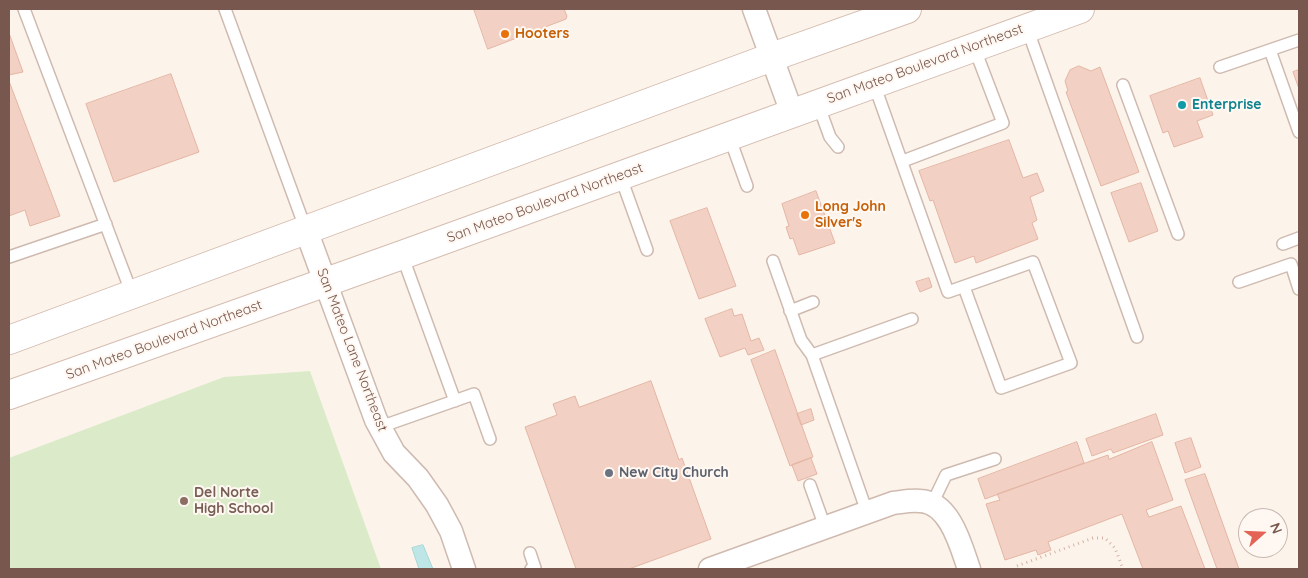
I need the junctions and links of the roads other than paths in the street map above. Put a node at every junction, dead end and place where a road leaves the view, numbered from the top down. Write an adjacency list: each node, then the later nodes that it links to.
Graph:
1 (24, 9): 22 (lane)
2 (225, 9): 23 (lane)
3 (754, 9): 10 (street)
4 (907, 9): 10 (main road)
5 (1080, 9): 6 (main road, San Mateo Boulevard Northeast)
6 (1027, 28): 8 (main road, San Mateo Boulevard Northeast); 39 (lane)
7 (1299, 40): 9 (lane)
8 (974, 47): 12 (main road, San Mateo Boulevard Northeast); 19 (lane)
9 (1270, 50): 11 (lane); 16 (lane)
10 (772, 57): 15 (street); 23 (main road)
11 (1220, 68)
12 (874, 83): 14 (main road, San Mateo Boulevard Northeast); 19 (lane)
13 (1123, 85): 24 (lane)
14 (817, 103): 15 (main road, San Mateo Boulevard Northeast); 18 (lane)
15 (792, 113): 17 (main road, San Mateo Boulevard Northeast)
16 (1299, 132)
17 (728, 135): 20 (main road, San Mateo Boulevard Northeast); 21 (lane)
18 (838, 147)
19 (903, 161): 33 (lane)
20 (620, 175): 27 (lane); 28 (main road, San Mateo Boulevard Northeast)
21 (747, 186)
22 (106, 224): 29 (lane); 35 (lane)
23 (306, 230): 31 (street, San Mateo Lane Northeast); 35 (main road)
24 (1178, 234)
25 (1299, 238): 26 (lane)
26 (1284, 244)
27 (647, 250)
28 (402, 255): 31 (main road, San Mateo Boulevard Northeast); 43 (lane)
29 (9, 257)
30 (773, 262): 37 (lane)
31 (326, 282): 42 (main road, San Mateo Boulevard Northeast); 44 (street, San Mateo Lane Northeast)
32 (1239, 282): 34 (lane)
33 (964, 287): 33 (lane)
34 (1299, 289)
35 (132, 294): 40 (main road)
36 (814, 302): 37 (lane)
37 (790, 310): 41 (lane)
38 (912, 319): 41 (lane)
39 (1137, 337)
40 (9, 340)
41 (812, 355): 49 (lane)
42 (9, 395)
43 (455, 401): 44 (lane); 45 (lane)
44 (380, 427): 53 (street, San Mateo Lane Northeast)
45 (490, 439)
46 (995, 459): 48 (lane)
47 (810, 485): 50 (lane)
48 (932, 504): 49 (street); 56 (street)
49 (867, 512): 50 (street)
50 (825, 527): 52 (street)
51 (530, 553): 54 (lane)
52 (746, 563): 55 (street)
53 (464, 569)
54 (531, 569)
55 (710, 569)
56 (969, 569)

